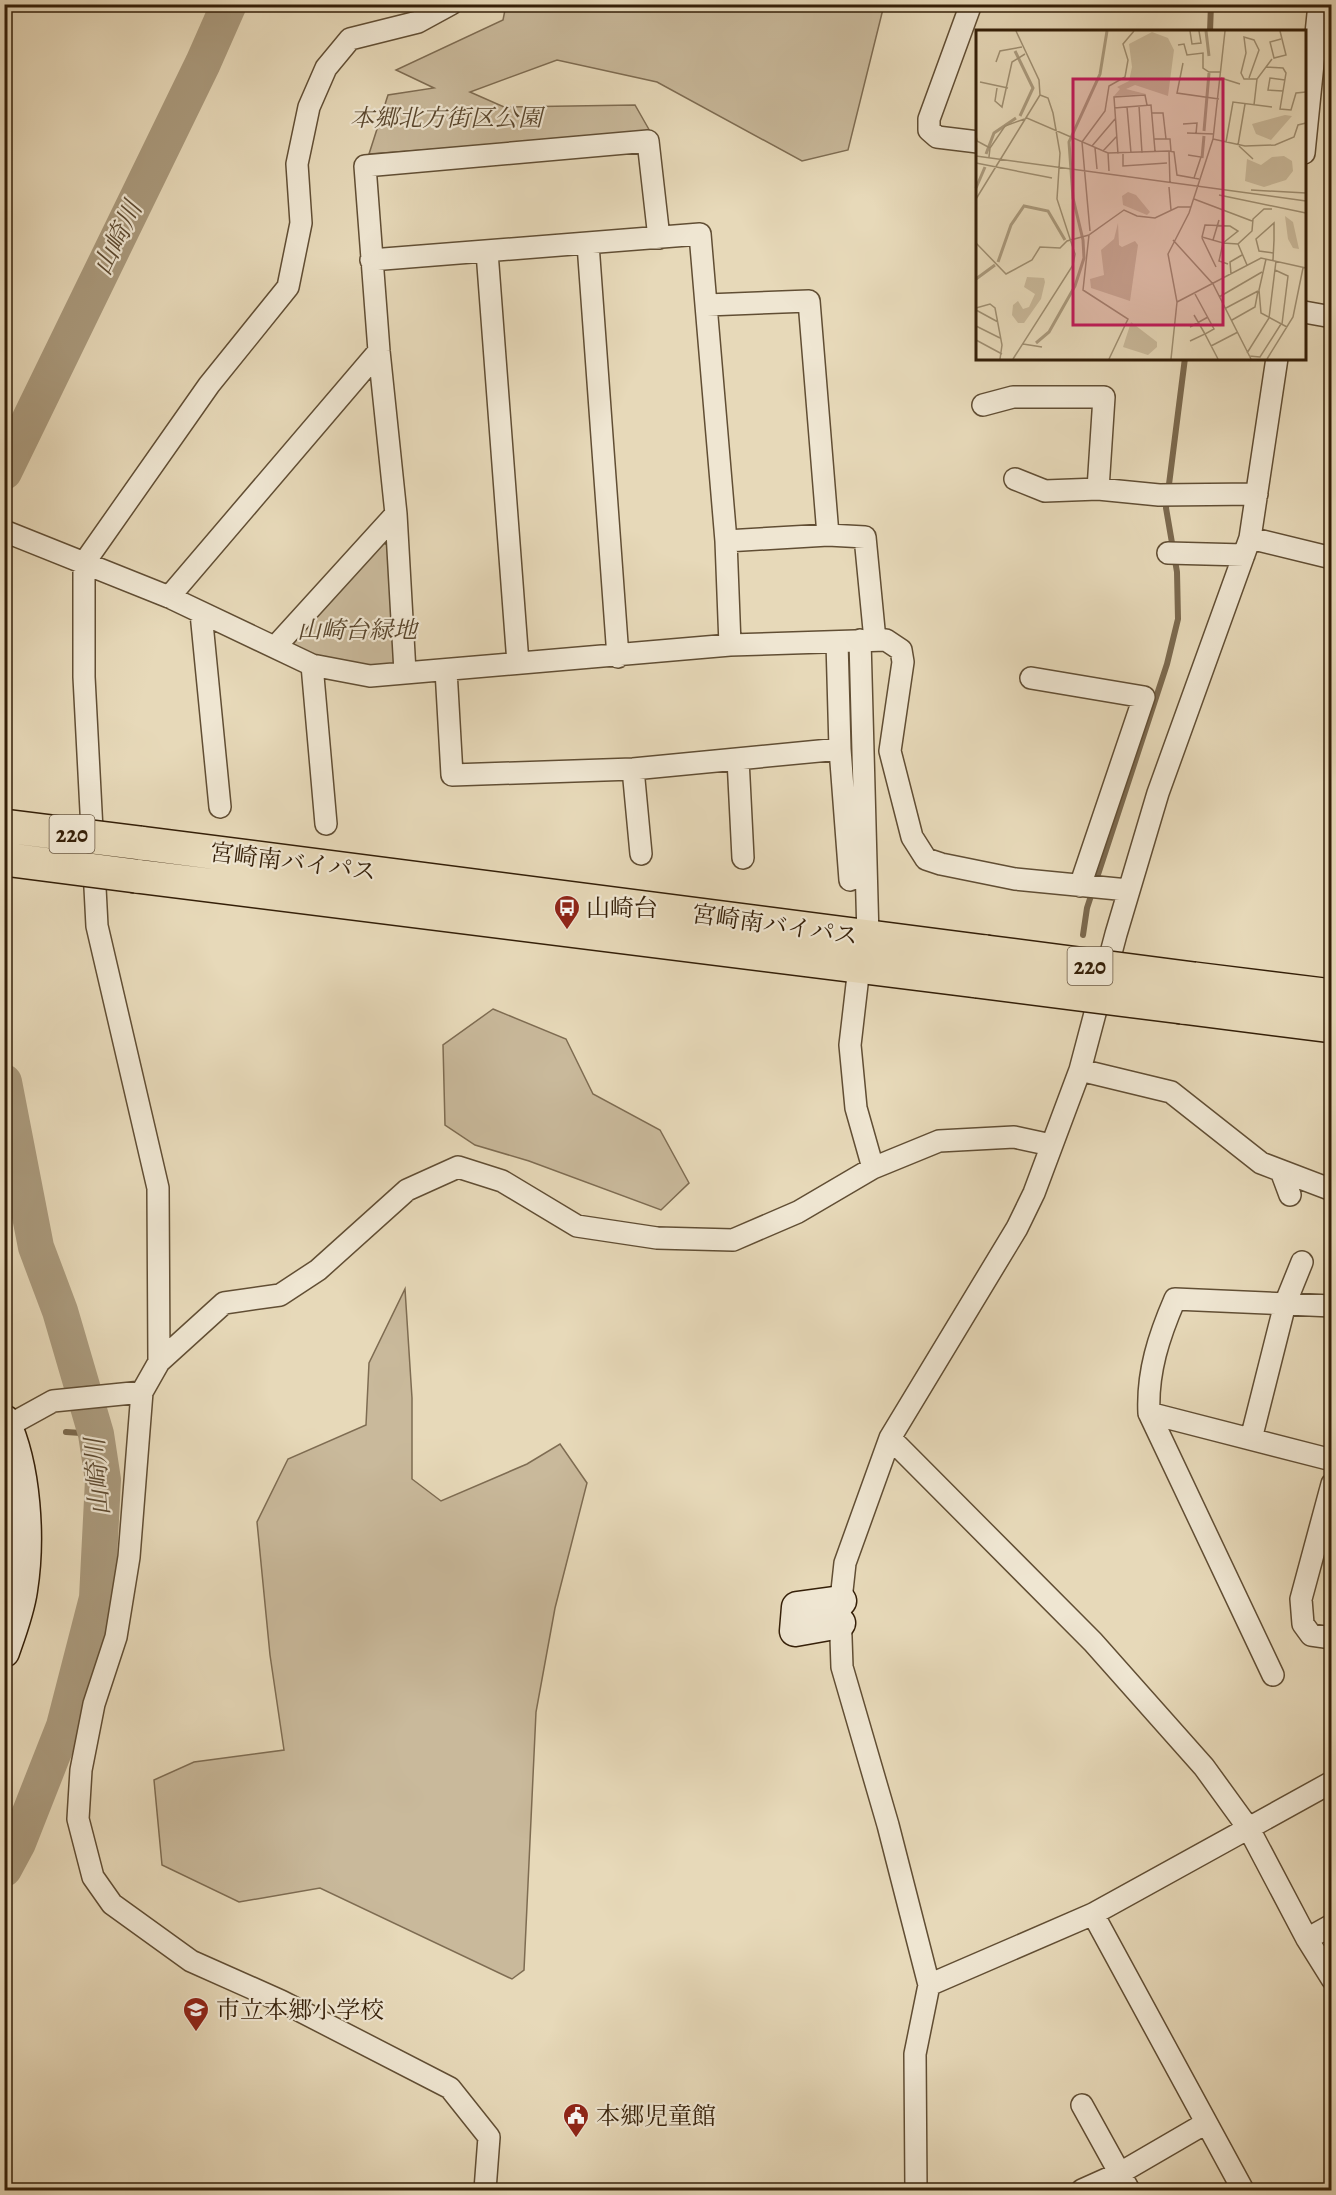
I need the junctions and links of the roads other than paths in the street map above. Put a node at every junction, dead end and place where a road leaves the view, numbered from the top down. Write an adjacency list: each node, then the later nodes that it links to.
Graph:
1 (451, 4): 26 (street)
2 (970, 4): 4 (street)
3 (1319, 4): 5 (street)
4 (976, 142)
5 (1306, 142)
6 (659, 238): 7 (street); 9 (street); 10 (street)
7 (588, 244): 8 (street); 33 (street)
8 (487, 252): 9 (street); 34 (street)
9 (371, 260): 13 (street)
10 (707, 305): 21 (street); 22 (street)
11 (1306, 312): 12 (street)
12 (1332, 317)
13 (379, 351): 19 (street); 27 (street)
14 (1277, 360): 18 (street)
15 (983, 405): 17 (street)
16 (1015, 479): 17 (street)
17 (1098, 489): 18 (street)
18 (1257, 494): 23 (street)
19 (396, 514): 32 (street); 37 (street)
20 (4, 531): 26 (street)
21 (828, 535): 22 (street); 29 (street)
22 (726, 541): 31 (street)
23 (1247, 546): 24 (street); 25 (street); 50 (street)
24 (1173, 553)
25 (1332, 558)
26 (84, 563): 27 (street); 68 (street)
27 (169, 597): 28 (street)
28 (201, 613): 32 (street); 42 (street)
29 (868, 640): 30 (street); 49 (street); 51 (street)
30 (837, 642): 31 (street); 39 (street)
31 (730, 645): 33 (street)
32 (275, 647): 35 (street)
33 (618, 657): 34 (street)
34 (518, 663): 36 (street)
35 (312, 665): 37 (street); 43 (street)
36 (446, 670): 37 (street); 41 (street)
37 (405, 672)
38 (1031, 678): 49 (street)
39 (840, 749): 40 (street); 48 (street)
40 (738, 759): 41 (street); 46 (street)
41 (633, 769): 45 (street)
42 (220, 807)
43 (326, 824)
44 (4, 826): 51 (highway, 宮崎南バイパス / 220, bridge)
45 (640, 854)
46 (743, 858)
47 (4, 859): 52 (highway, 宮崎南バイパス / 220, bridge)
48 (850, 880)
49 (1080, 886): 50 (street)
50 (1128, 890): 59 (street)
51 (868, 937): 53 (highway, 宮崎南バイパス / 220)
52 (858, 967): 53 (highway, 宮崎南バイパス / 220); 61 (street)
53 (981, 967): 56 (highway, 宮崎南バイパス / 220, bridge)
54 (1332, 981): 56 (highway)
55 (1332, 996): 56 (highway, 宮崎南バイパス / 220)
56 (1252, 1001): 57 (highway, 宮崎南バイパス / 220); 58 (highway)
57 (1332, 1026)
58 (1332, 1040)
59 (1080, 1070): 60 (street); 62 (street)
60 (1052, 1145): 61 (street); 72 (street)
61 (873, 1168): 68 (street)
62 (1281, 1171): 63 (street); 64 (street)
63 (1332, 1190)
64 (1290, 1195)
65 (1302, 1262): 66 (street)
66 (1285, 1304): 67 (street); 70 (street); 73 (street)
67 (1332, 1306)
68 (159, 1362): 69 (street)
69 (142, 1392): 71 (street); 89 (street)
70 (1149, 1413): 73 (street); 78 (street)
71 (6, 1425): 77 (main road)
72 (890, 1438): 80 (street); 85 (street)
73 (1251, 1440): 74 (street)
74 (1332, 1460)
75 (1332, 1484): 76 (street)
76 (1332, 1638)
77 (4, 1652)
78 (1272, 1675)
79 (1332, 1782): 80 (street)
80 (1249, 1829): 81 (street); 83 (street)
81 (1094, 1914): 85 (street); 87 (street)
82 (1332, 1925): 83 (street)
83 (1307, 1939): 84 (street)
84 (1332, 1979)
85 (929, 1984): 90 (street)
86 (1082, 2105): 88 (street)
87 (1206, 2123): 88 (street); 92 (street)
88 (1124, 2182): 91 (street)
89 (485, 2190)
90 (916, 2190)
91 (1082, 2190)
92 (1243, 2190)

